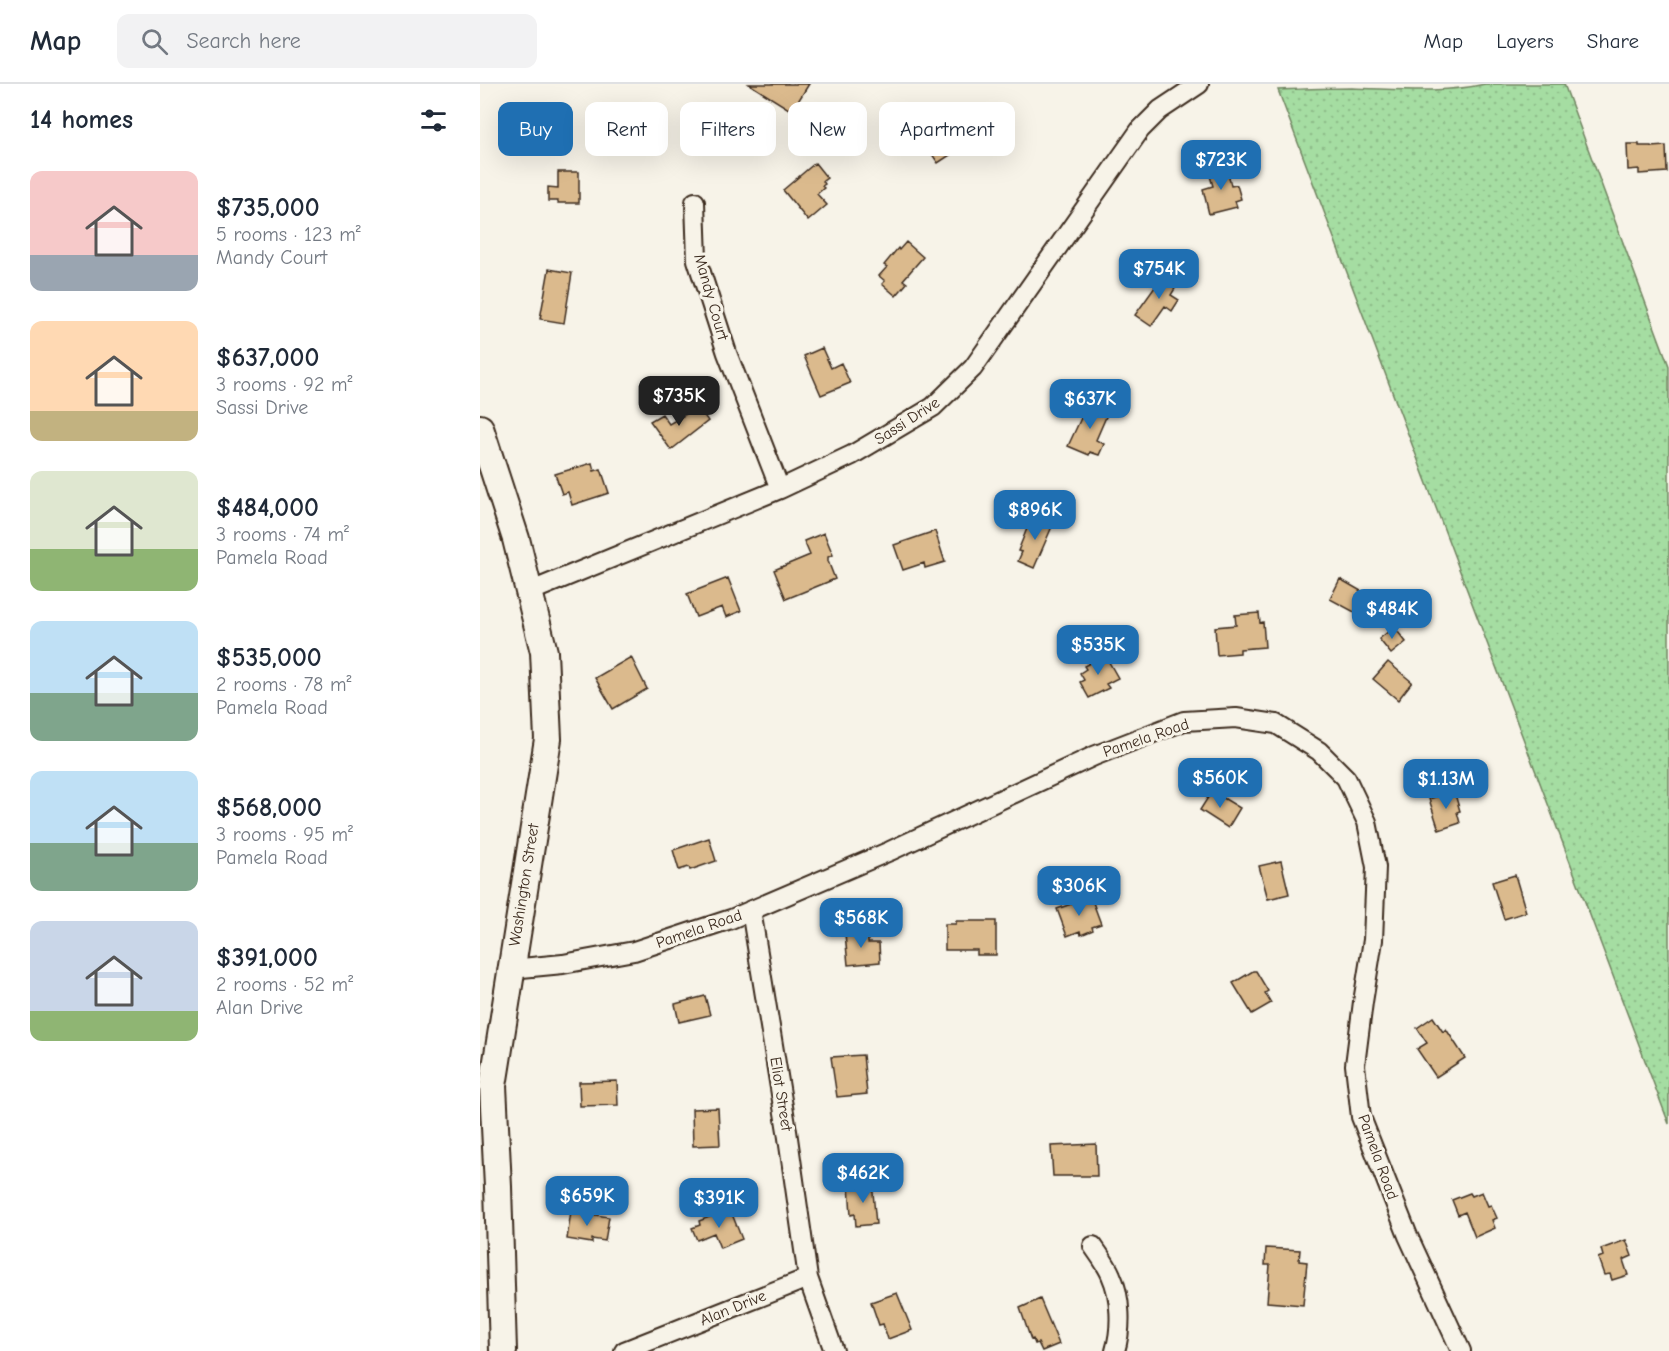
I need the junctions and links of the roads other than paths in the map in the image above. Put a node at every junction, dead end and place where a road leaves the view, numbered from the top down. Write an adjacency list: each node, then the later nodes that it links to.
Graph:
1 (1199, 84): 4 (street, Sassi Drive)
2 (695, 202): 4 (street, Mandy Court)
3 (480, 428): 5 (street, Washington Street)
4 (780, 489): 5 (street, Sassi Drive)
5 (529, 592): 7 (street, Washington Street)
6 (751, 910): 7 (street, Pamela Road); 9 (street, Eliot Street); 14 (street, Pamela Road)
7 (511, 969): 10 (street, Washington Street)
8 (1093, 1246): 13 (street)
9 (808, 1278): 11 (street, Alan Drive); 12 (street)
10 (503, 1351)
11 (624, 1351)
12 (834, 1351)
13 (1115, 1351)
14 (1461, 1351)

